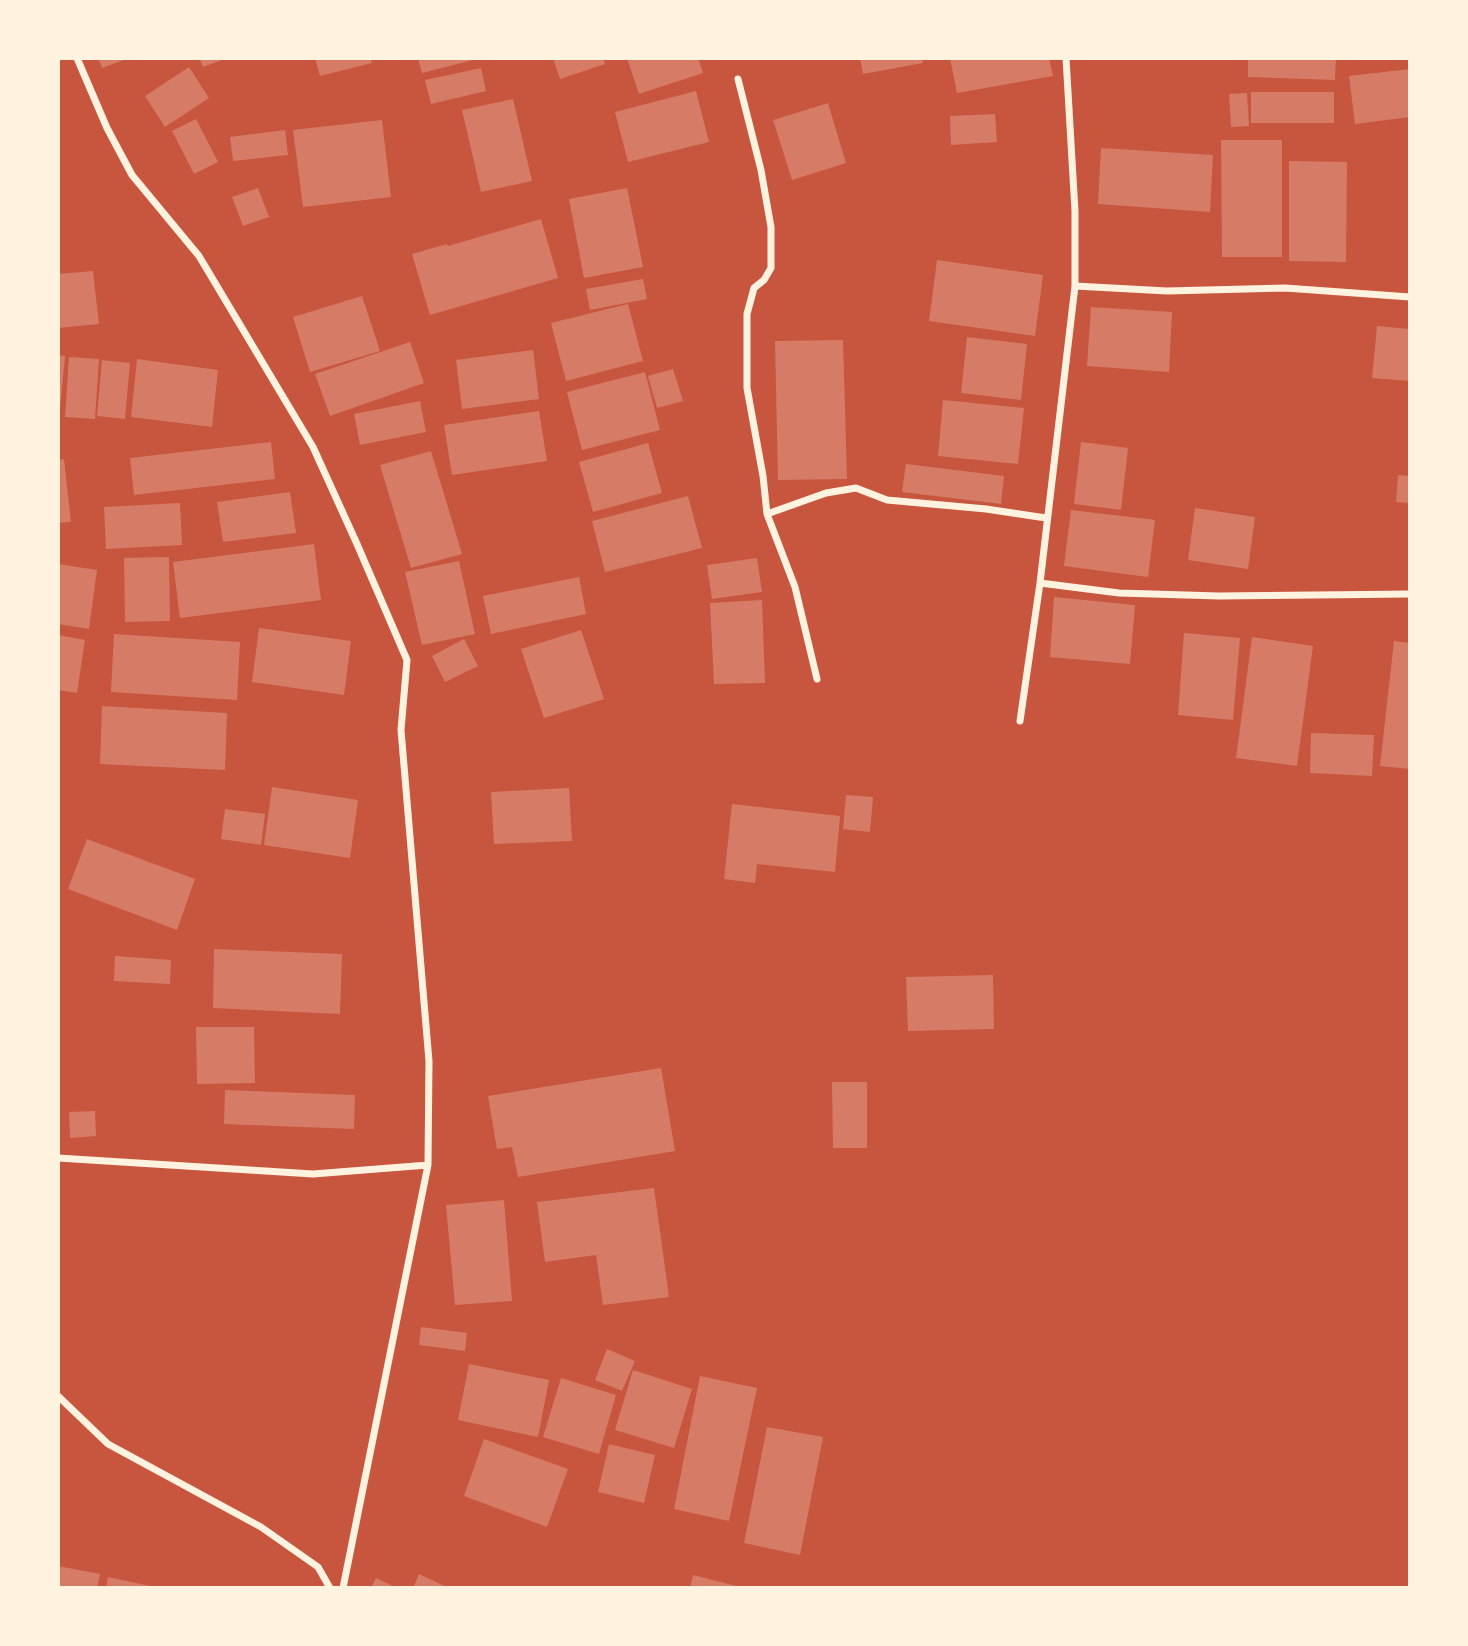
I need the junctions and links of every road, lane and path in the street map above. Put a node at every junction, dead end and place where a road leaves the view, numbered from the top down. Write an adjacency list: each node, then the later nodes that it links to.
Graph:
1 (77, 58): 13 (street)
2 (1066, 58): 4 (street)
3 (738, 79): 6 (street)
4 (1075, 286): 5 (street); 7 (street)
5 (1410, 297)
6 (767, 514): 7 (street); 10 (street)
7 (1046, 518): 8 (street)
8 (1040, 583): 9 (street); 11 (street)
9 (1410, 594)
10 (817, 679)
11 (1020, 721)
12 (58, 1158): 13 (street)
13 (428, 1165): 16 (street)
14 (58, 1396): 15 (street)
15 (330, 1588)
16 (343, 1588)

